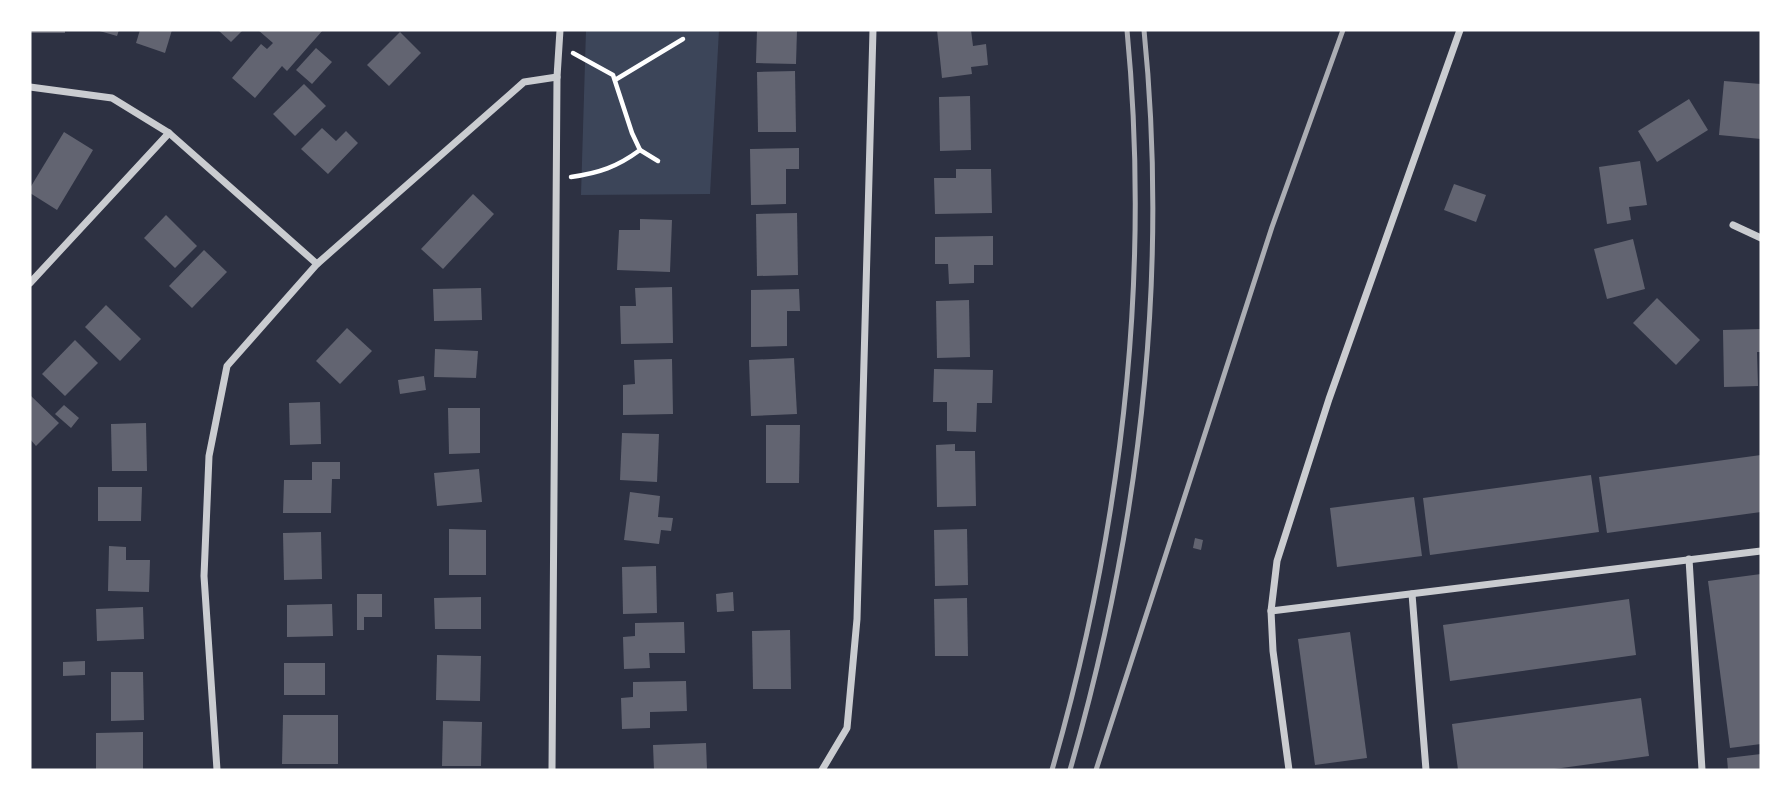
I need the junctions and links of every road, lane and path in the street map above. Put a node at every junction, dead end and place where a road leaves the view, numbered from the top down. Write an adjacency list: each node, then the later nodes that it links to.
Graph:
1 (560, 30): 5 (street)
2 (873, 30): 23 (street)
3 (1460, 30): 20 (street)
4 (683, 39): 7 (path)
5 (559, 46): 6 (street); 7 (path)
6 (557, 77): 12 (street); 15 (street)
7 (615, 80): 10 (path)
8 (30, 87): 9 (street)
9 (169, 133): 15 (street); 16 (street)
10 (640, 149): 11 (path); 12 (path)
11 (658, 162)
12 (556, 179): 22 (street)
13 (1733, 225): 14 (street)
14 (1761, 238)
15 (317, 264): 21 (street)
16 (30, 284)
17 (1761, 551): 18 (street)
18 (1689, 559): 19 (street); 26 (street)
19 (1412, 594): 20 (street); 25 (street)
20 (1271, 611): 24 (street)
21 (217, 770)
22 (552, 770)
23 (822, 770)
24 (1289, 770)
25 (1426, 770)
26 (1702, 770)

